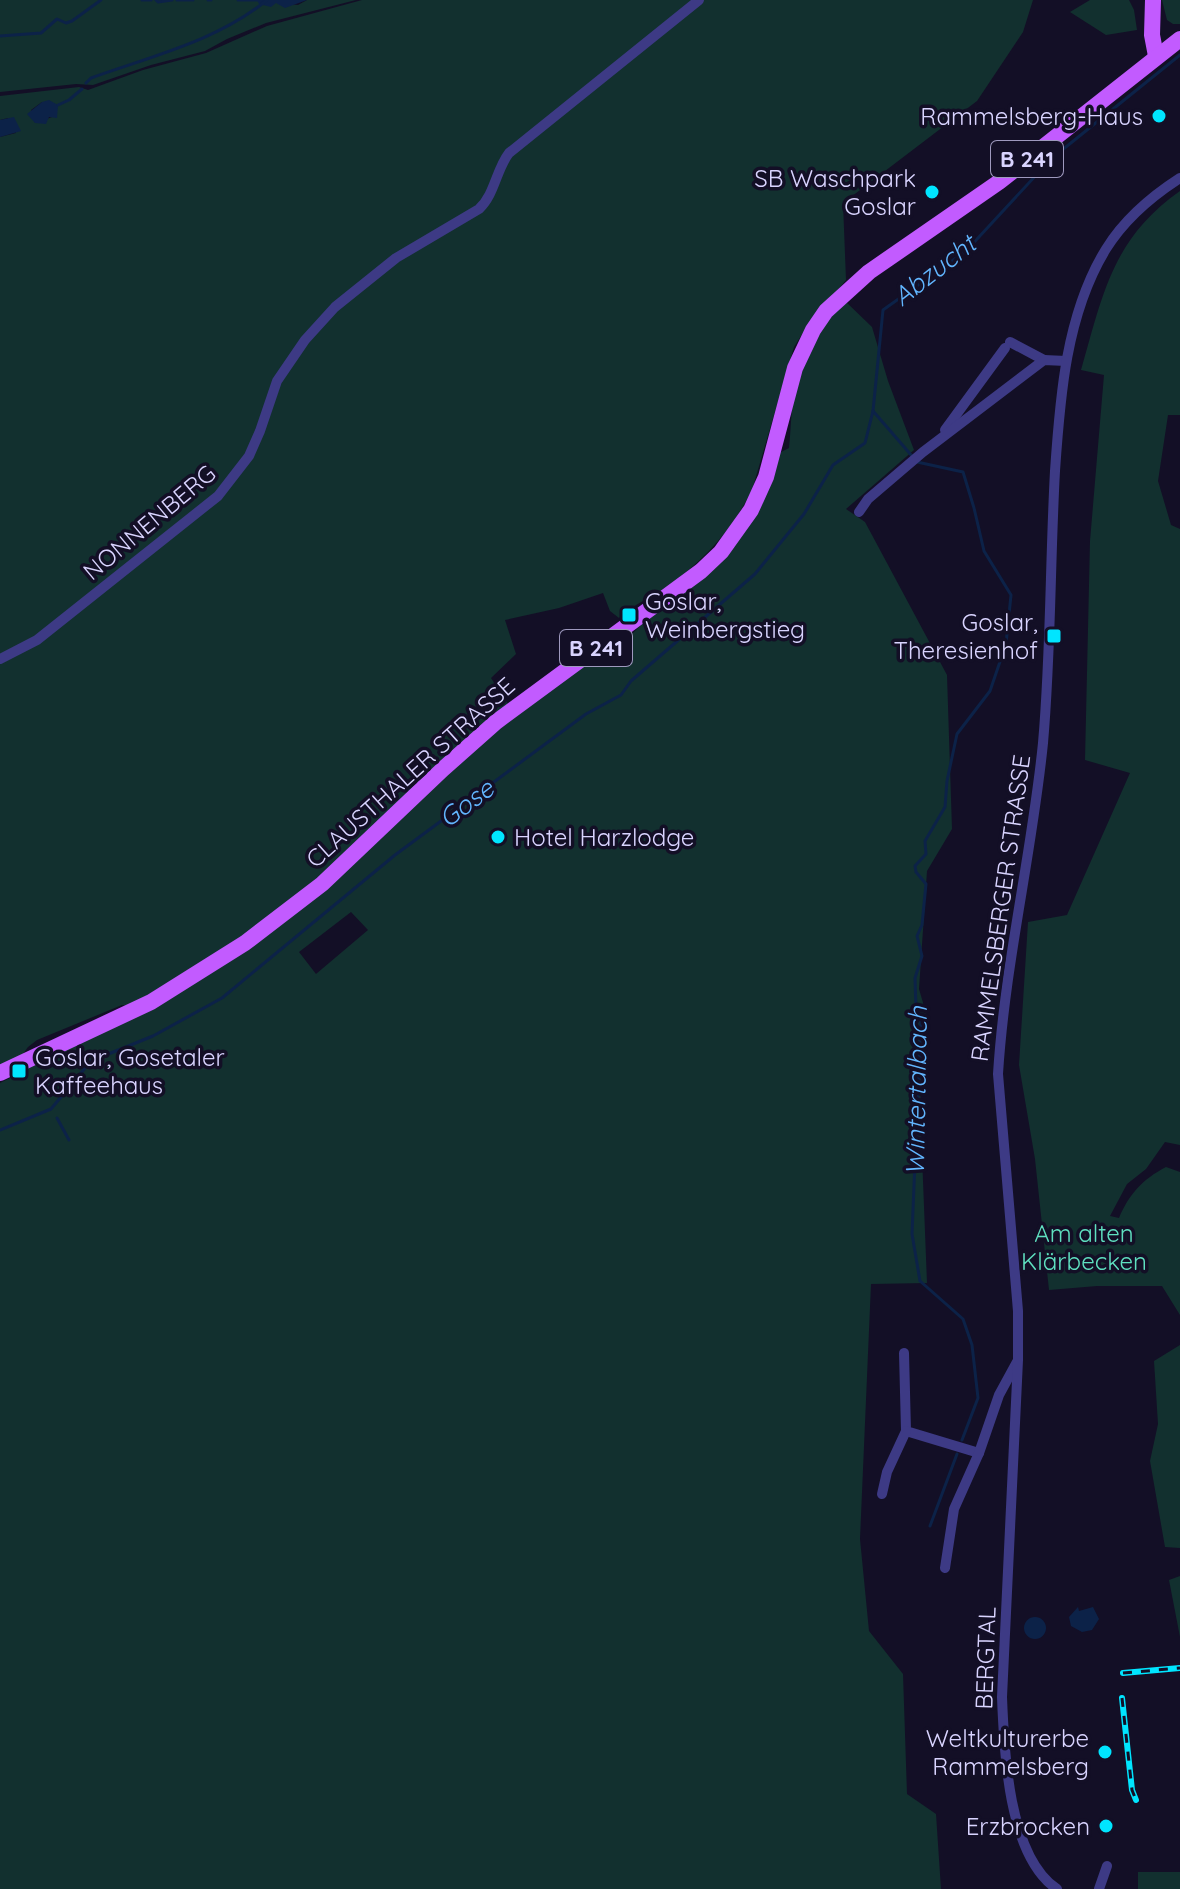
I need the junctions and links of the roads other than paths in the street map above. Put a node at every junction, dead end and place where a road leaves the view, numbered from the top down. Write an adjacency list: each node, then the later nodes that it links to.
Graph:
1 (699, 0): 11 (street, NONNENBERG)
2 (1155, 13): 3 (main road); 5 (main road)
3 (1180, 33)
4 (1180, 39): 5 (main road, CLAUSTHALER STRASSE / B 241)
5 (1160, 53): 12 (main road, CLAUSTHALER STRASSE / B 241)
6 (1180, 178): 8 (street, RAMMELSBERGER STRASSE)
7 (1044, 360): 8 (street); 9 (street); 9 (street)
8 (1066, 361): 14 (street, RAMMELSBERGER STRASSE)
9 (937, 441): 10 (street)
10 (859, 512)
11 (0, 659)
12 (0, 1073)
13 (904, 1353): 15 (street)
14 (1018, 1360): 16 (street); 18 (street, RAMMELSBERGER STRASSE)
15 (906, 1431): 16 (street); 17 (street)
16 (979, 1453): 19 (street)
17 (882, 1494)
18 (1009, 1557): 21 (street, BERGTAL)
19 (945, 1568)
20 (1107, 1866): 22 (street)
21 (1057, 1889)
22 (1099, 1889)

